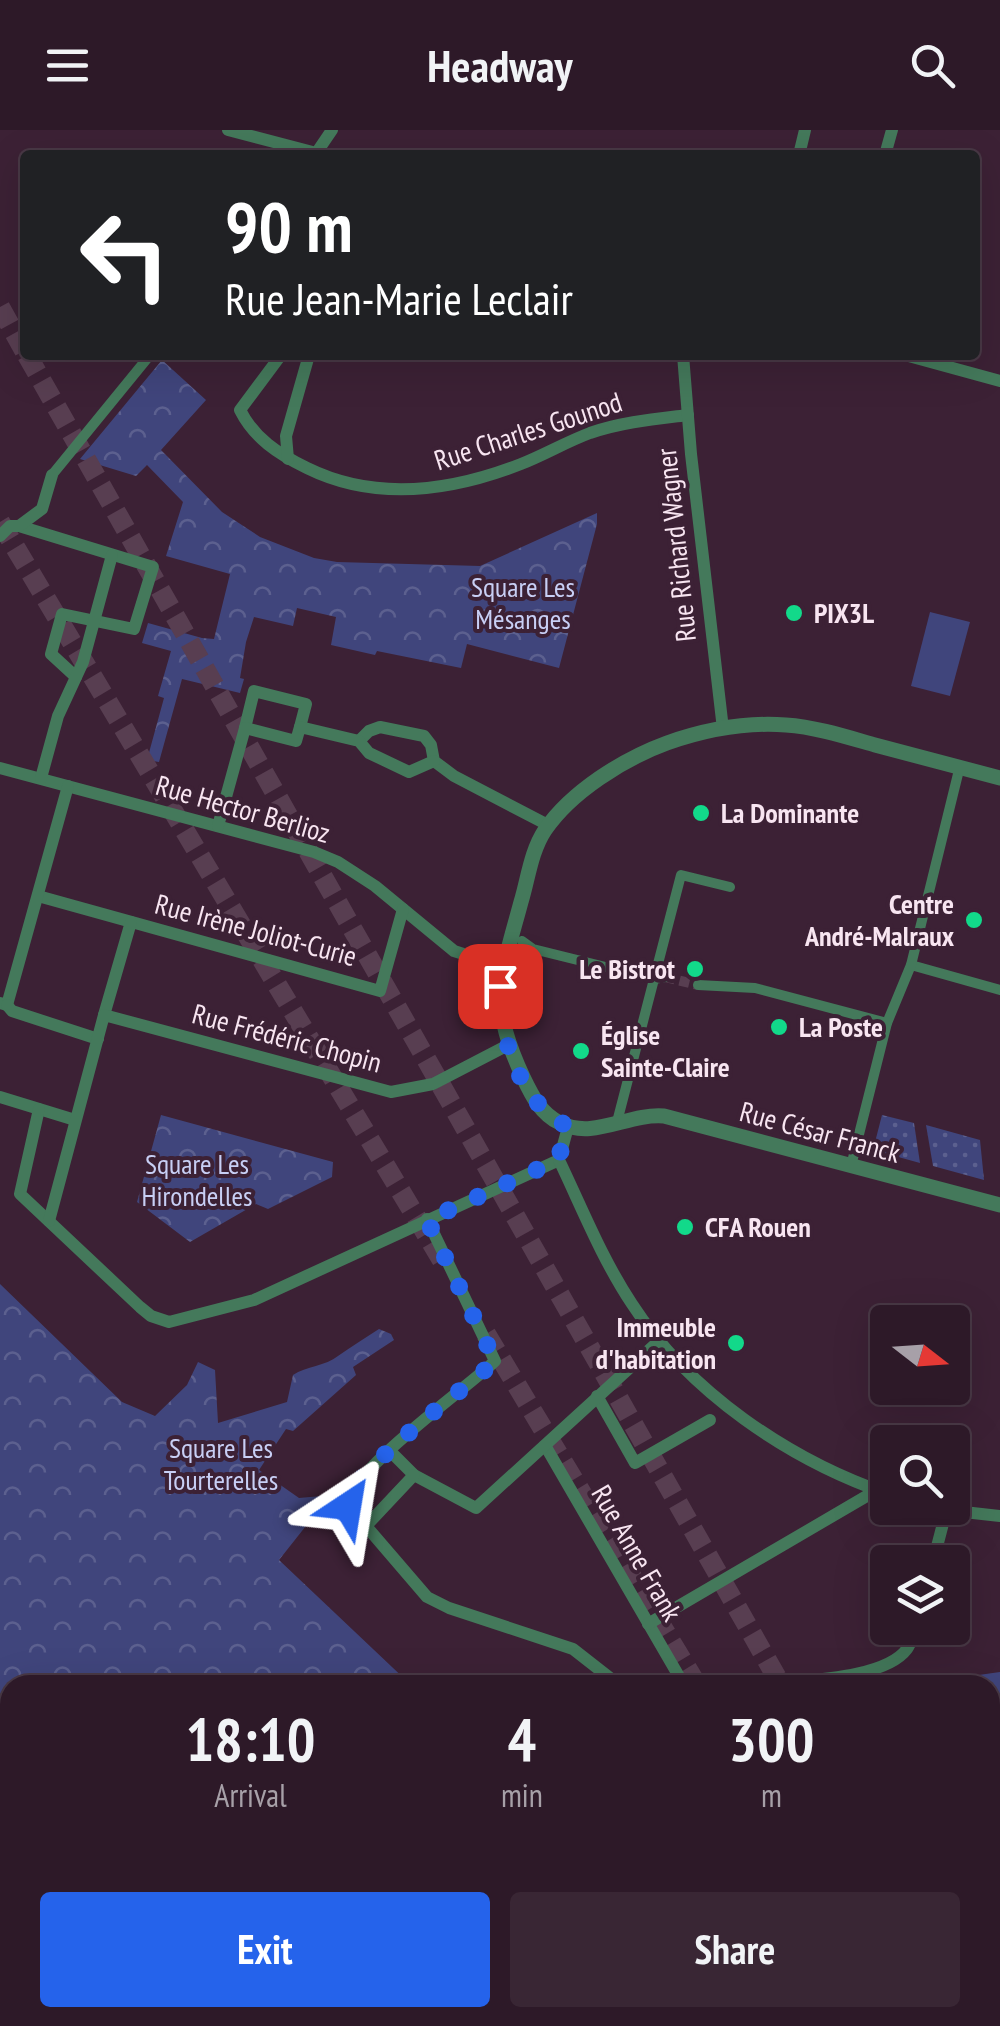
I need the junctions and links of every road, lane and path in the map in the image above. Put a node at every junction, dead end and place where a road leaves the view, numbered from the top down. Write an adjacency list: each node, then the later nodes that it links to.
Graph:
1 (228, 130): 2 (street)
2 (304, 150)
3 (146, 360): 11 (street)
4 (277, 360): 10 (street, Rue Charles Gounod)
5 (308, 360): 10 (street)
6 (684, 360): 9 (street, Rue Richard Wagner)
7 (922, 360): 8 (street)
8 (1000, 381)
9 (688, 415): 10 (street, Rue Charles Gounod); 19 (street, Rue Richard Wagner)
10 (288, 459)
11 (52, 475): 12 (street)
12 (19, 526): 13 (street); 14 (street)
13 (0, 536)
14 (112, 554): 15 (street); 15 (street)
15 (95, 618): 16 (street); 16 (street)
16 (76, 677): 24 (street)
17 (300, 727): 18 (street); 18 (street); 20 (street)
18 (245, 728): 27 (street)
19 (723, 729): 25 (street); 28 (street)
20 (359, 742): 21 (street); 21 (street)
21 (434, 761): 28 (street)
22 (0, 768): 24 (street, Rue Hector Berlioz)
23 (958, 774): 34 (street)
24 (40, 778): 26 (street, Rue Hector Berlioz)
25 (1000, 778)
26 (68, 786): 27 (street, Rue Hector Berlioz); 30 (street)
27 (218, 826): 31 (street, Rue Hector Berlioz)
28 (548, 826): 35 (street)
29 (730, 887): 36 (street)
30 (38, 896): 32 (street, Rue Irène Joliot-Curie); 39 (street)
31 (402, 909): 32 (street, Rue Irène Joliot-Curie); 35 (street, Rue Hector Berlioz)
32 (131, 922): 40 (street)
33 (522, 941): 36 (street)
34 (911, 964): 38 (street); 41 (street)
35 (504, 966): 43 (street)
36 (660, 978): 47 (street)
37 (698, 986): 41 (street)
38 (1000, 990)
39 (4, 1004): 42 (street)
40 (104, 1016): 42 (street); 43 (street, Rue Frédéric Chopin)
41 (888, 1022): 50 (street)
42 (98, 1040): 46 (street)
43 (508, 1045): 48 (street)
44 (0, 1097): 45 (street)
45 (39, 1109): 46 (street); 53 (street)
46 (75, 1120): 53 (street)
47 (617, 1122): 48 (street, Rue César Franck); 50 (street, Rue César Franck)
48 (568, 1126): 49 (street)
49 (558, 1160): 52 (street); 54 (street)
50 (851, 1166): 51 (street, Rue César Franck)
51 (1000, 1204)
52 (427, 1220): 53 (street); 58 (street)
53 (49, 1222)
54 (659, 1341): 55 (street); 60 (street)
55 (597, 1396): 56 (street); 57 (street)
56 (710, 1420)
57 (546, 1447): 59 (street); 65 (street, Rue Anne Frank)
58 (390, 1451): 59 (street); 64 (street)
59 (414, 1475): 64 (street)
60 (870, 1487)
61 (870, 1499): 65 (street)
62 (970, 1511): 63 (street)
63 (1000, 1516)
64 (366, 1527): 67 (street)
65 (648, 1624): 68 (street, Rue Anne Frank)
66 (910, 1645): 69 (street)
67 (606, 1675)
68 (678, 1675)
69 (842, 1675)

